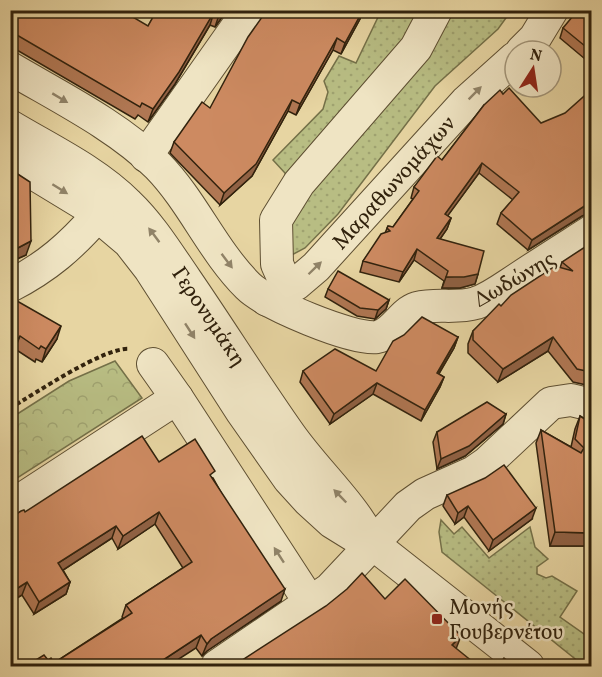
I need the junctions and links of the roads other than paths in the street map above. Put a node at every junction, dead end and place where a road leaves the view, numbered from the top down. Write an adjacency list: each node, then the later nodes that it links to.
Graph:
1 (249, 10): 8 (street)
2 (436, 10): 13 (street)
3 (552, 10): 4 (street)
4 (534, 39)
5 (10, 68): 8 (street, one-way to 8)
6 (503, 69): 13 (street, Μαραθωνομάχων, one-way to 6)
7 (10, 126): 18 (street, Γερονυμάκη, one-way to 7)
8 (146, 156): 13 (street, one-way to 13)
9 (10, 159): 10 (street, Γερονυμάκη, one-way to 10)
10 (98, 215): 12 (street); 18 (street, Γερονυμάκη, one-way to 18)
11 (591, 231): 13 (street, Δωδώνης)
12 (10, 286)
13 (277, 295)
14 (153, 364): 15 (street)
15 (177, 398): 17 (street); 19 (street, one-way to 15)
16 (591, 405): 18 (street)
17 (10, 507)
18 (373, 544): 19 (street); 21 (street, Γερονυμάκη)
19 (311, 604): 20 (street)
20 (217, 666)
21 (528, 666)

